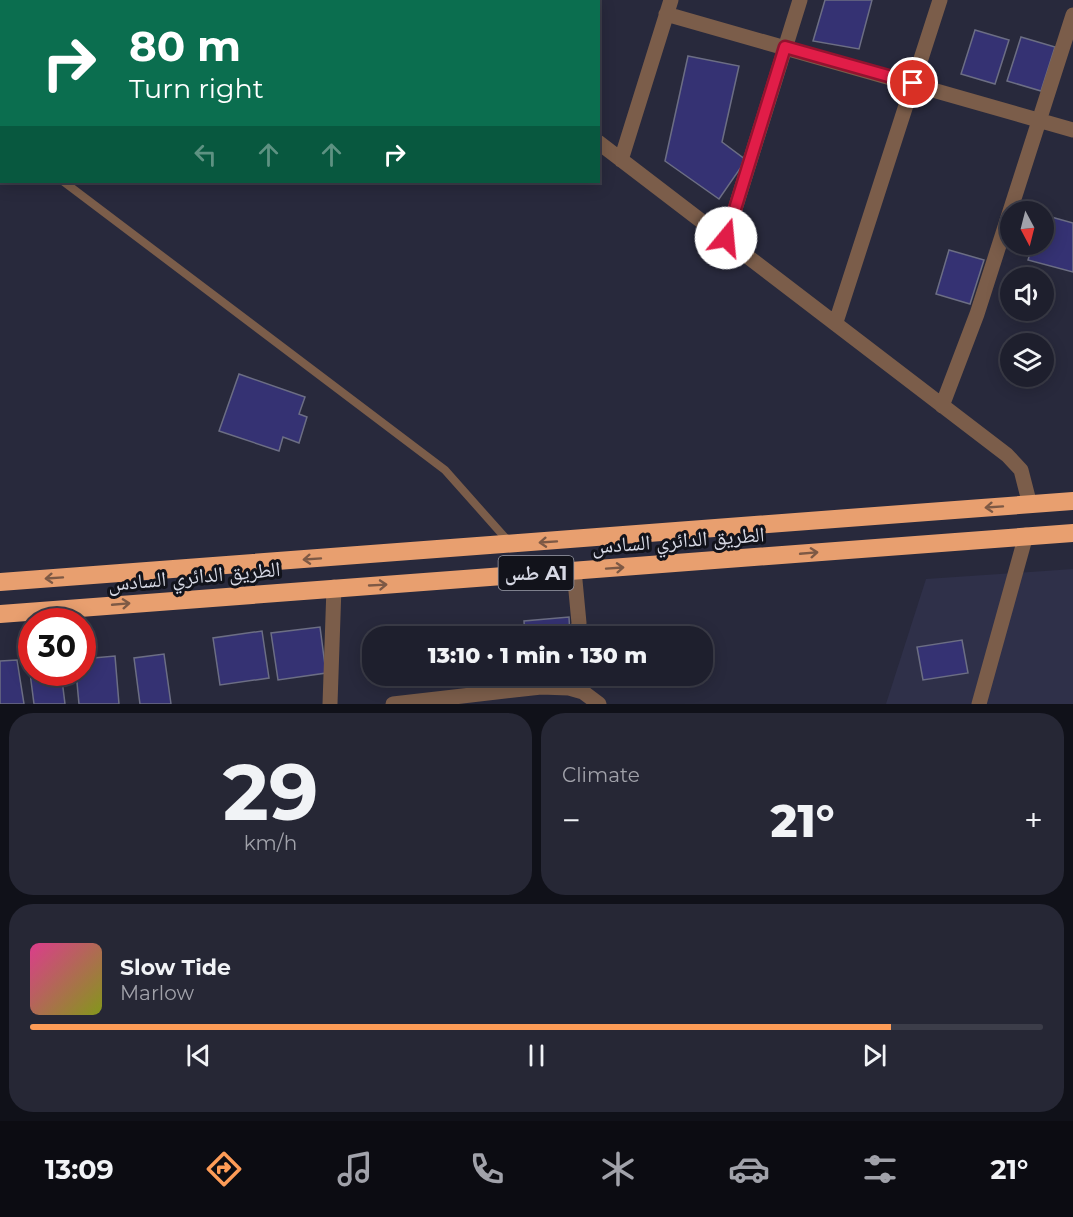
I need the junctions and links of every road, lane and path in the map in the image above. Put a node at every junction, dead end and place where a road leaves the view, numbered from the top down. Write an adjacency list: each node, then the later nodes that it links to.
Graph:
1 (800, 0): 5 (street)
2 (940, 0): 6 (street)
3 (669, 7): 5 (street); 10 (street)
4 (1073, 15): 7 (street)
5 (785, 47): 6 (street); 12 (street)
6 (913, 83): 7 (street); 13 (street)
7 (1039, 121): 8 (street); 14 (street)
8 (1073, 130)
9 (600, 144): 10 (street)
10 (621, 160): 12 (street)
11 (65, 183): 19 (lane)
12 (726, 238): 13 (street)
13 (836, 322): 14 (street)
14 (942, 406): 16 (street)
15 (1072, 496): 16 (highway, الطريق الدائري السادس / طس A1)
16 (1030, 505): 19 (highway, الطريق الدائري السادس / طس A1, one-way to 19)
17 (1073, 533): 18 (highway, الطريق الدائري السادس / طس A1)
18 (1026, 536): 20 (highway, الطريق الدائري السادس / طس A1, one-way to 18); 30 (street)
19 (512, 545): 21 (highway, الطريق الدائري السادس / طس A1, one-way to 21)
20 (573, 570): 22 (highway, الطريق الدائري السادس / طس A1, one-way to 20); 24 (street)
21 (0, 582)
22 (334, 587): 23 (highway, الطريق الدائري السادس / طس A1, one-way to 22); 27 (street)
23 (0, 614)
24 (579, 626)
25 (547, 686): 28 (street)
26 (575, 686): 29 (street)
27 (330, 704)
28 (393, 704)
29 (599, 704)
30 (979, 704)

